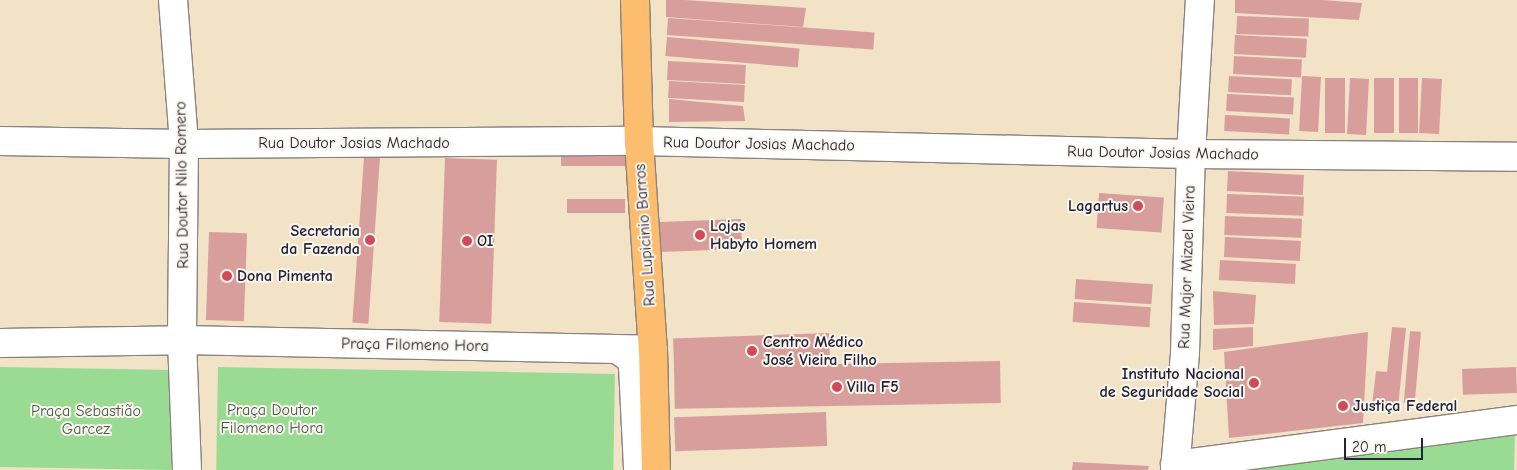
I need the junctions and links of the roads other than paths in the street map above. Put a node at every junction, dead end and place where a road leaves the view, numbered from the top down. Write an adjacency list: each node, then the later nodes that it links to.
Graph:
1 (173, 0): 6 (street, Rua Doutor Nilo Romero)
2 (635, 0): 5 (main road, Rua Lupicinio Barros)
3 (1200, 0): 7 (street, Rua Major Mizael Vieira)
4 (0, 141): 6 (street, Rua Doutor Josias Machado)
5 (638, 141): 6 (street, Rua Doutor Josias Machado); 7 (street, Rua Doutor Josias Machado); 13 (main road, Rua Lupicinio Barros)
6 (184, 144): 9 (street, Rua Doutor Nilo Romero)
7 (1191, 154): 8 (street, Rua Doutor Josias Machado); 15 (street, Rua Major Mizael Vieira)
8 (1517, 157)
9 (182, 340): 10 (street, Praça Filomeno Hora); 11 (street, Praça Filomeno Hora); 16 (street, Rua Doutor Nilo Romero)
10 (213, 340): 12 (street, Praça Filomeno Hora); 17 (street)
11 (0, 342)
12 (618, 350): 13 (street, Praça Filomeno Hora); 18 (street)
13 (653, 350): 19 (main road, Rua Lupicinio Barros)
14 (1517, 420): 15 (street)
15 (1175, 468)
16 (188, 470)
17 (198, 470)
18 (638, 470)
19 (656, 470)

